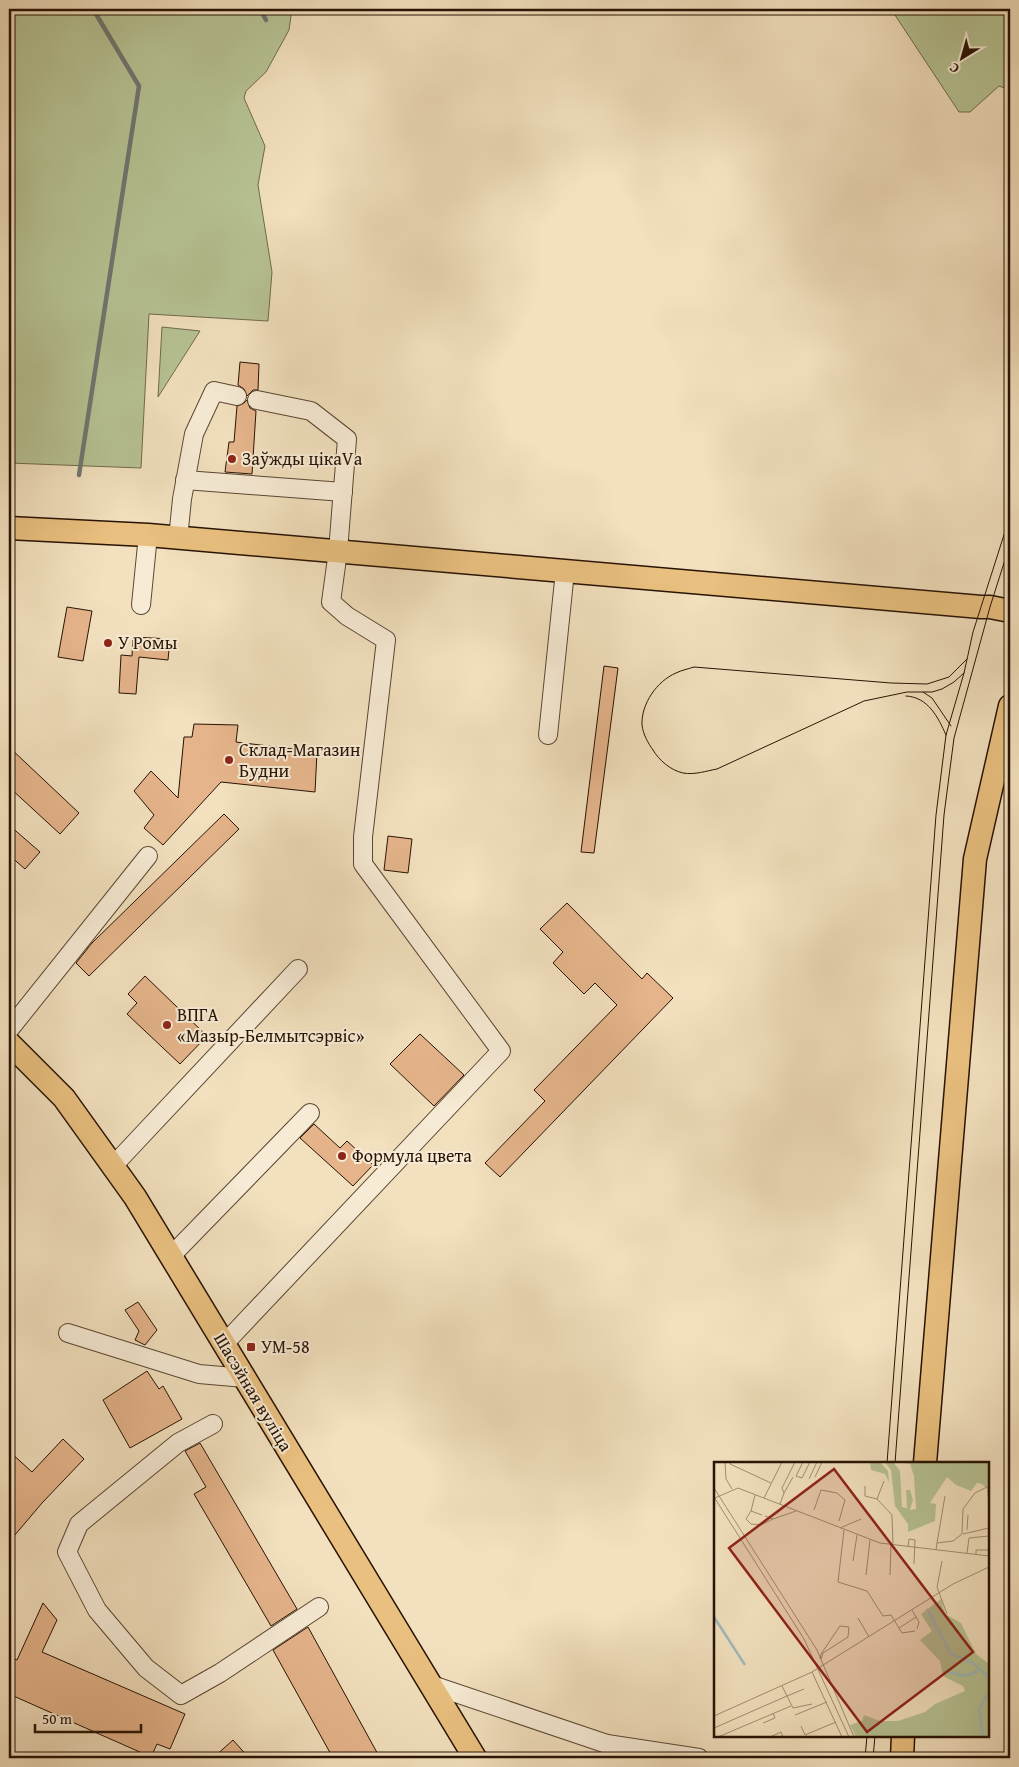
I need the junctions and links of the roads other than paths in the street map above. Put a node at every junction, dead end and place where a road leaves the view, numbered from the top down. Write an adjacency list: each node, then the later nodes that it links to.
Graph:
1 (237, 396): 3 (lane)
2 (257, 400): 4 (lane)
3 (185, 480): 4 (lane); 7 (lane)
4 (343, 492): 8 (lane)
5 (9, 528): 6 (main road)
6 (148, 536): 7 (main road); 10 (lane)
7 (178, 539): 8 (main road)
8 (338, 551): 9 (main road); 22 (lane)
9 (565, 572): 11 (main road); 13 (lane)
10 (141, 605)
11 (1010, 611)
12 (1010, 706): 25 (main road)
13 (548, 735)
14 (148, 856): 16 (lane)
15 (298, 969): 19 (lane)
16 (9, 1030)
17 (9, 1043): 19 (main road, Шасэйная вуліца)
18 (310, 1113): 20 (lane)
19 (113, 1166): 20 (main road, Шасэйная вуліца)
20 (171, 1256): 22 (main road, Шасэйная вуліца)
21 (68, 1333): 23 (lane)
22 (224, 1344): 23 (main road, Шасэйная вуліца)
23 (245, 1378): 27 (main road, Шасэйная вуліца)
24 (213, 1424): 26 (lane)
25 (925, 1462)
26 (319, 1607)
27 (432, 1685): 29 (lane); 30 (main road, Шасэйная вуліца)
28 (903, 1737): 33 (main road)
29 (607, 1744): 31 (lane); 32 (lane)
30 (475, 1758)
31 (617, 1758)
32 (698, 1758)
33 (902, 1758)

